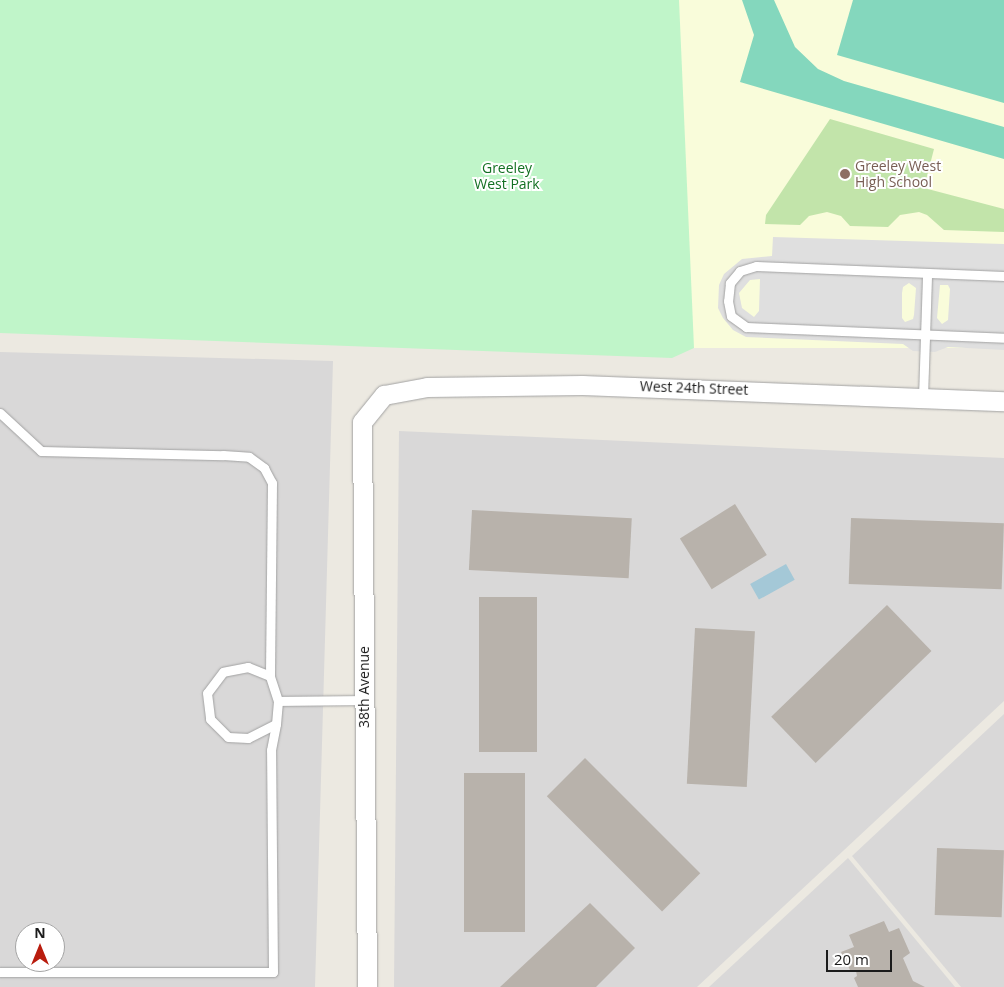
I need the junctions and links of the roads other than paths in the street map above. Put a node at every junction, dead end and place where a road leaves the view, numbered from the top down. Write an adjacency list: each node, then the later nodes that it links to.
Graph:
1 (927, 274): 2 (lane); 3 (lane); 3 (lane)
2 (1004, 276)
3 (925, 335): 4 (lane); 6 (lane)
4 (1004, 338)
5 (384, 395): 6 (street, West 24th Street); 10 (street, 38th Avenue)
6 (923, 397): 7 (street, West 24th Street)
7 (1004, 401)
8 (0, 413): 9 (lane)
9 (270, 676): 11 (lane); 12 (lane)
10 (364, 700): 11 (lane); 14 (street, 38th Avenue)
11 (278, 701): 12 (lane)
12 (276, 724): 13 (lane)
13 (0, 972)
14 (367, 987)

